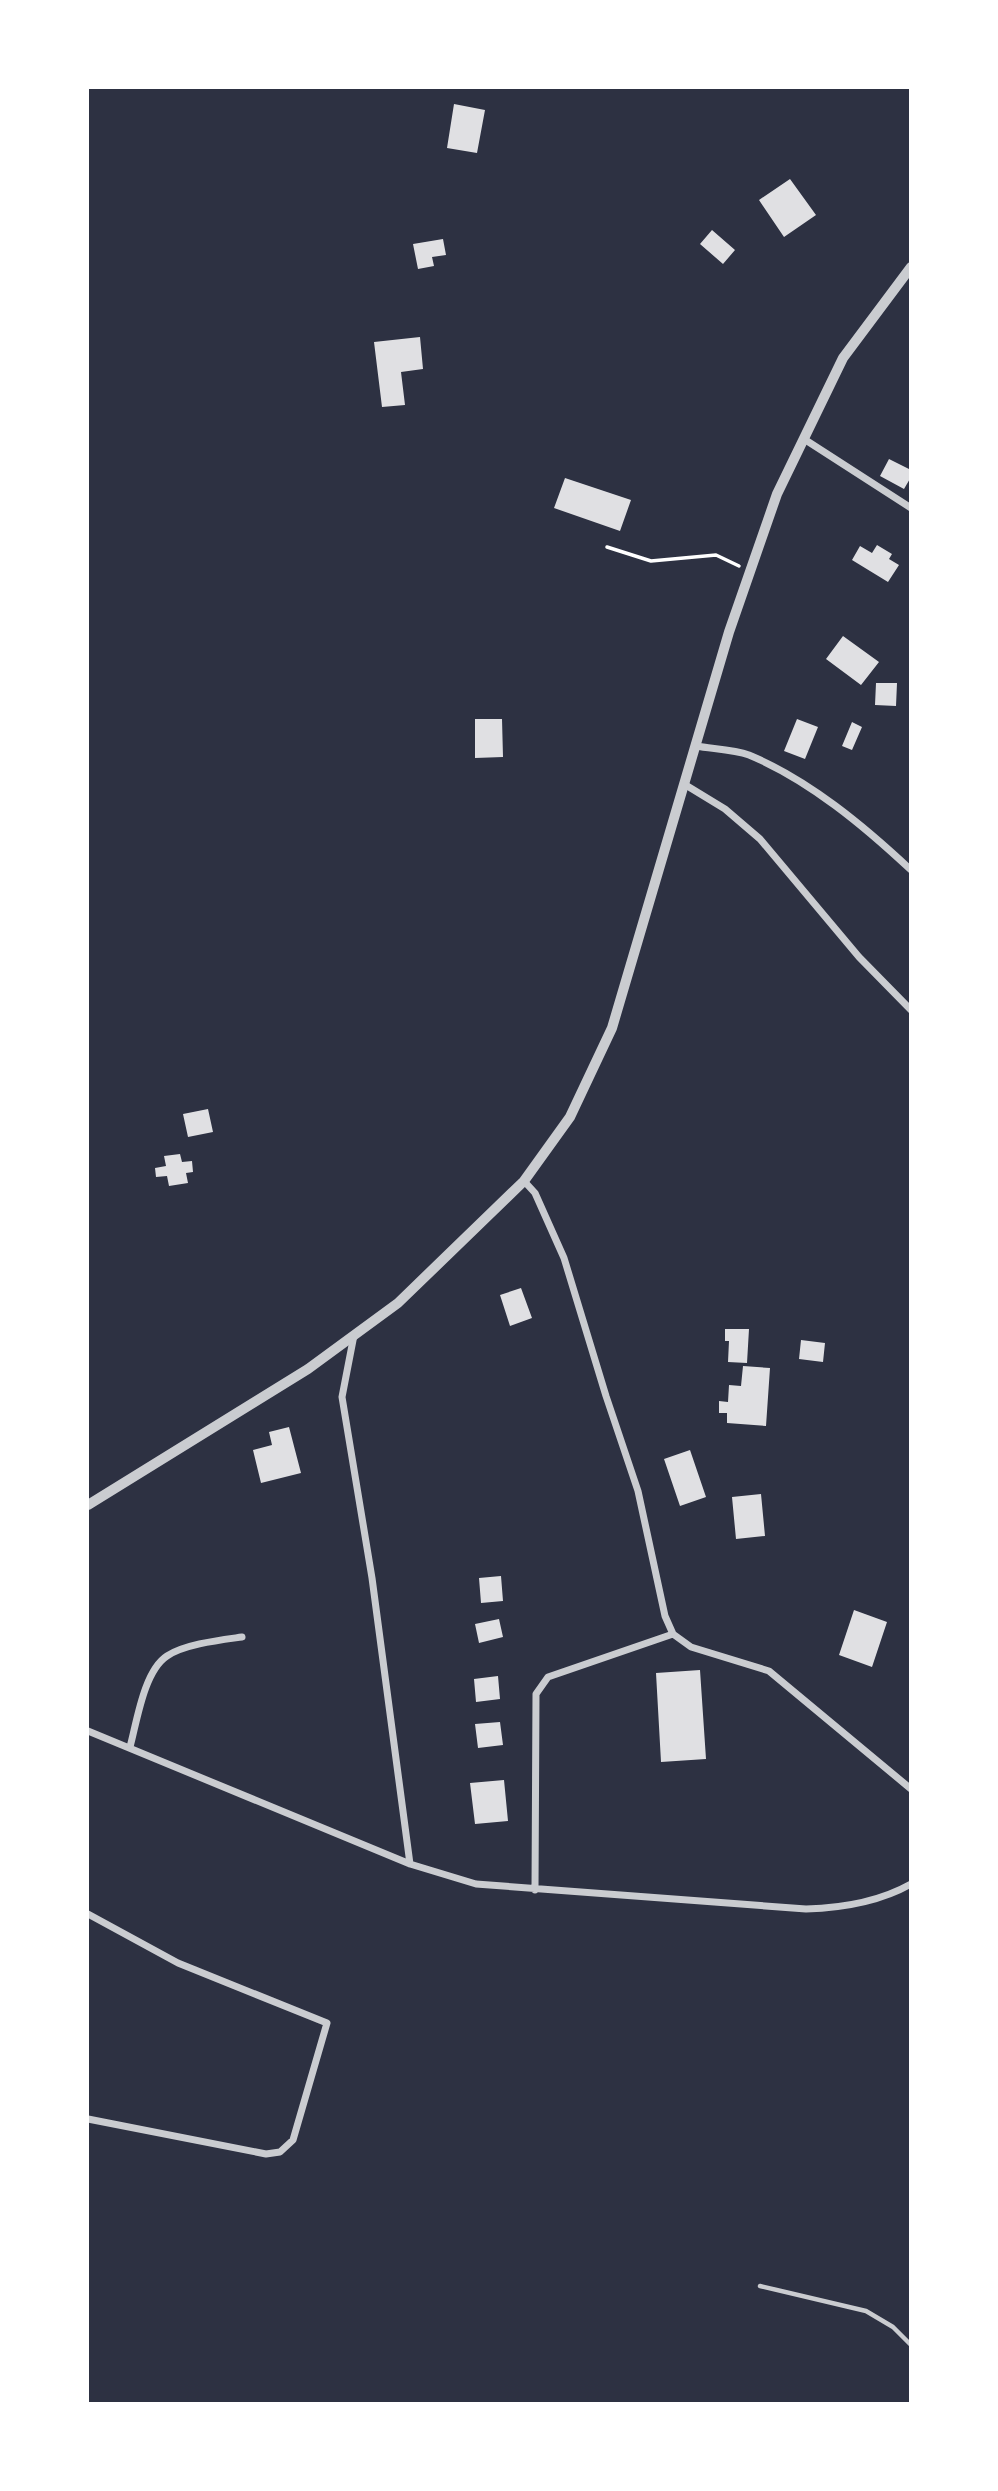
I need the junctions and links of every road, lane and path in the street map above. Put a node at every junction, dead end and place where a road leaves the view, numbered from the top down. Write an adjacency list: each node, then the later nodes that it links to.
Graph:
1 (911, 267): 2 (street)
2 (804, 439): 3 (street); 5 (street)
3 (911, 509)
4 (607, 547): 5 (path)
5 (751, 571): 6 (street)
6 (696, 746): 7 (street); 8 (street)
7 (684, 784): 9 (street); 10 (street)
8 (911, 870)
9 (911, 1010)
10 (524, 1181): 11 (street); 13 (street)
11 (354, 1335): 12 (street); 18 (street)
12 (88, 1505)
13 (673, 1634): 17 (street); 20 (street)
14 (243, 1637): 16 (street)
15 (88, 1731): 16 (street)
16 (130, 1747): 18 (street)
17 (911, 1789)
18 (410, 1864): 20 (street)
19 (911, 1884): 20 (street)
20 (535, 1890)
21 (88, 1914): 22 (street)
22 (88, 2119)
23 (760, 2286): 24 (lane)
24 (911, 2344)

